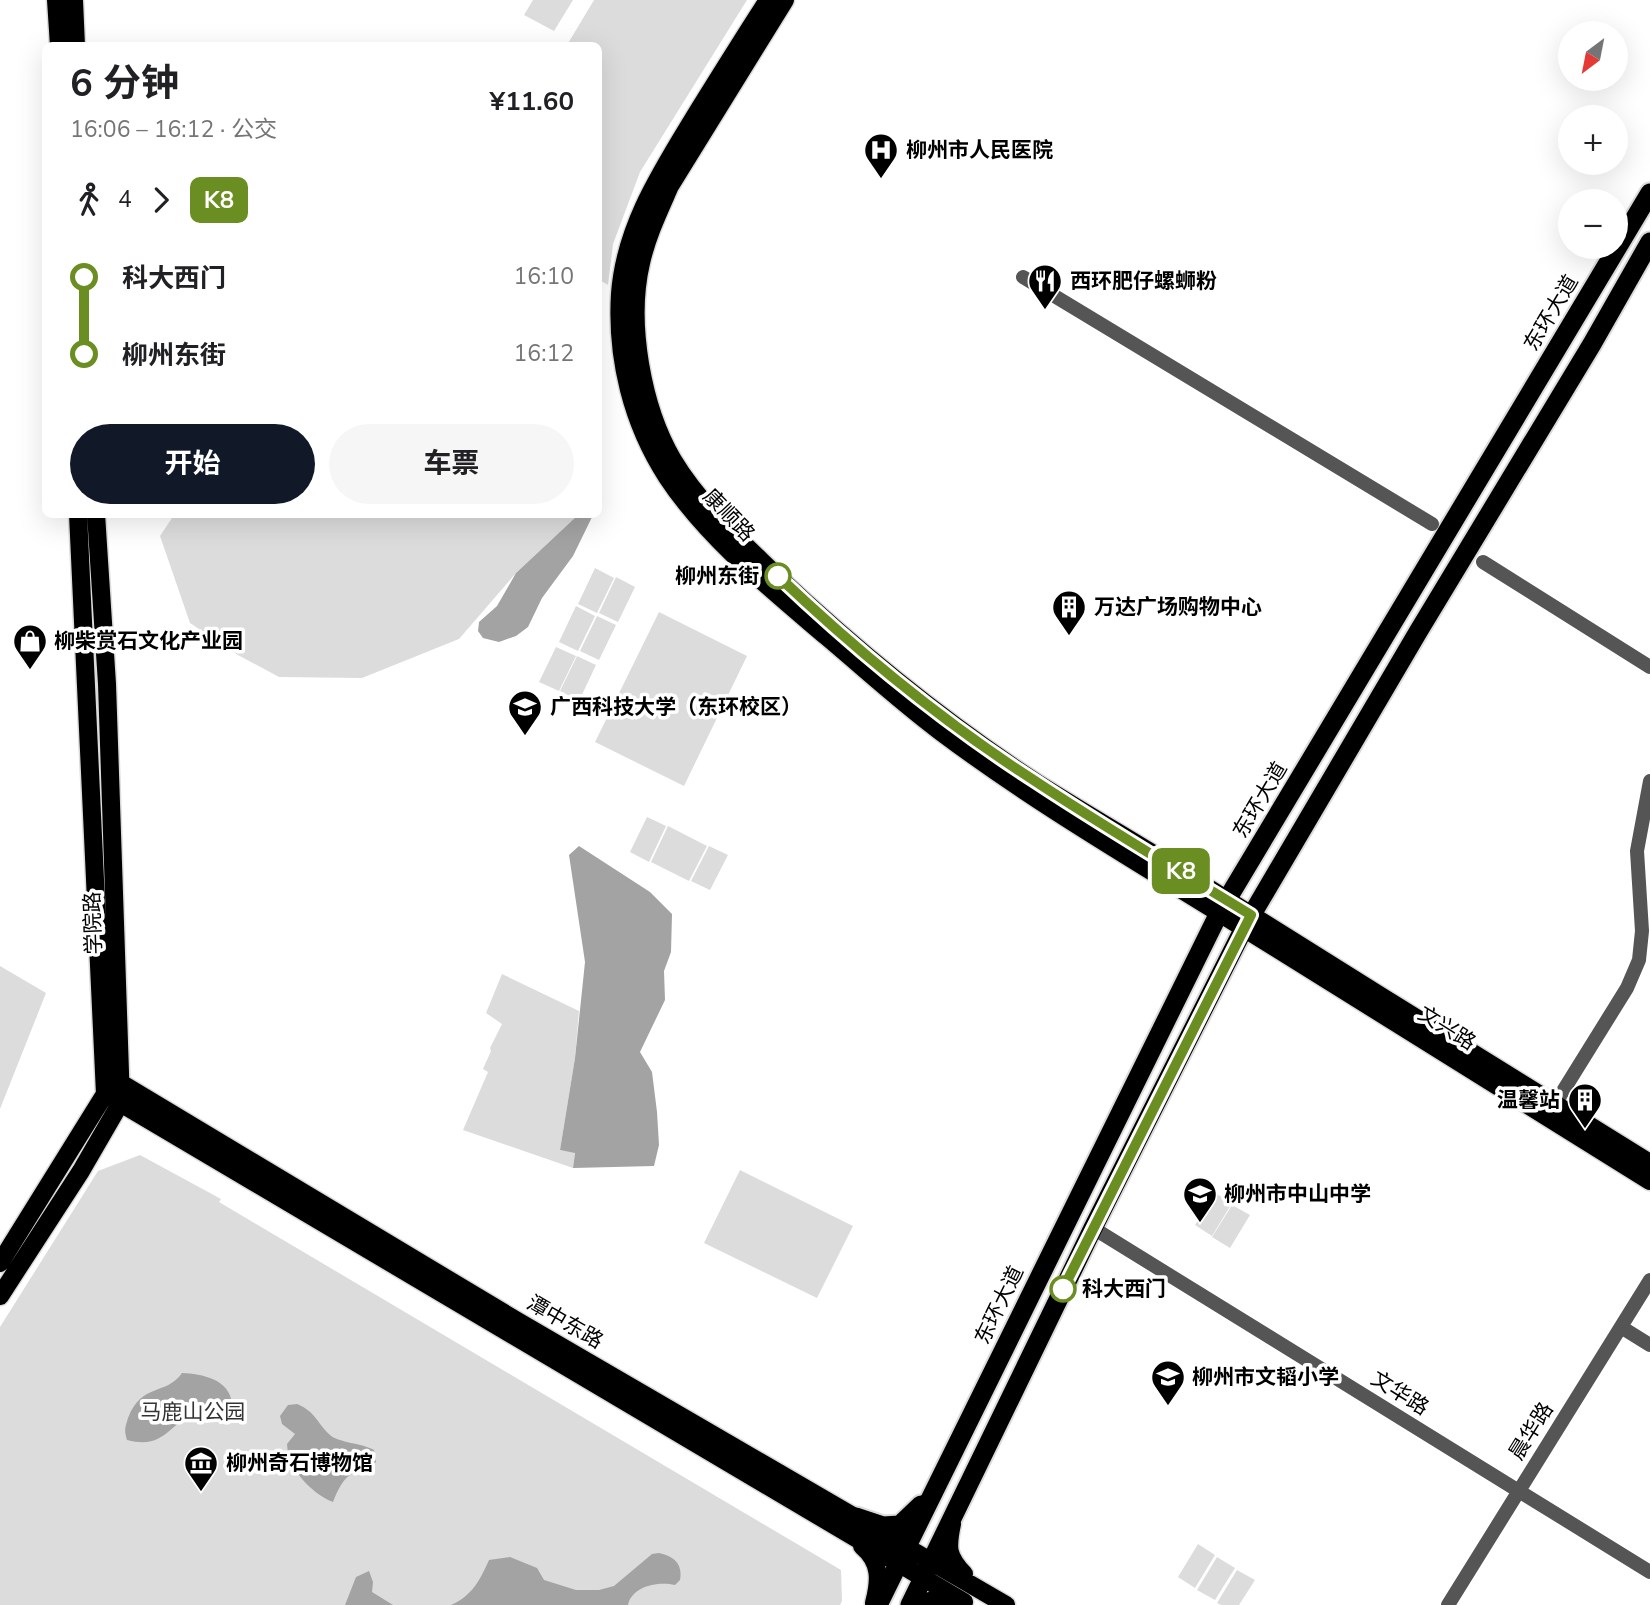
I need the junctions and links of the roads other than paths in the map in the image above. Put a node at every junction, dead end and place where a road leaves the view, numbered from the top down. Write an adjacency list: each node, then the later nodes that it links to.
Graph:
1 (56, 0): 5 (main road)
2 (74, 0): 6 (main road)
3 (768, 0): 16 (main road, 康顺路)
4 (785, 0): 16 (main road, 康顺路)
5 (58, 42)
6 (76, 42)
7 (1650, 193): 16 (highway, 东环大道)
8 (1650, 242): 17 (highway)
9 (1023, 277): 12 (street)
10 (78, 518): 18 (main road, 学院路)
11 (96, 518): 19 (main road, 学院路)
12 (1432, 524)
13 (1483, 562): 14 (street)
14 (1650, 667)
15 (1650, 781): 21 (street)
16 (1223, 906): 17 (main road, 文兴路); 30 (highway, 东环大道)
17 (1248, 922): 21 (main road, 文兴路); 23 (main road, 文兴路); 24 (highway)
18 (104, 1073): 19 (main road, 潭中东路); 20 (main road, 学院路)
19 (122, 1084): 20 (main road, 学院路); 33 (main road, 潭中东路)
20 (113, 1098): 25 (main road, 学院路); 27 (main road, 学院路); 33 (main road, 潭中东路)
21 (1555, 1104): 22 (main road, 文兴路)
22 (1650, 1163)
23 (1650, 1181)
24 (1093, 1228): 31 (street, 文华路); 32 (highway)
25 (0, 1263)
26 (1650, 1280): 28 (street, 晨华路)
27 (0, 1296)
28 (1621, 1327): 29 (street); 31 (street, 晨华路)
29 (1650, 1345)
30 (936, 1484): 33 (highway); 34 (highway, 东环大道)
31 (1519, 1491): 36 (street, 文华路); 44 (street, 晨华路)
32 (954, 1513): 35 (highway); 37 (main road)
33 (851, 1525): 34 (main road, 潭中东路); 38 (main road)
34 (902, 1555): 35 (main road, 潭中东路); 38 (highway, 东环大道)
35 (928, 1570): 37 (main road, 潭中东路); 39 (highway); 42 (main road, 潭中东路)
36 (1650, 1572)
37 (985, 1592): 43 (main road, 潭中东路)
38 (876, 1605)
39 (910, 1605)
40 (923, 1605): 41 (highway)
41 (961, 1605)
42 (969, 1605)
43 (1006, 1605)
44 (1448, 1605)

